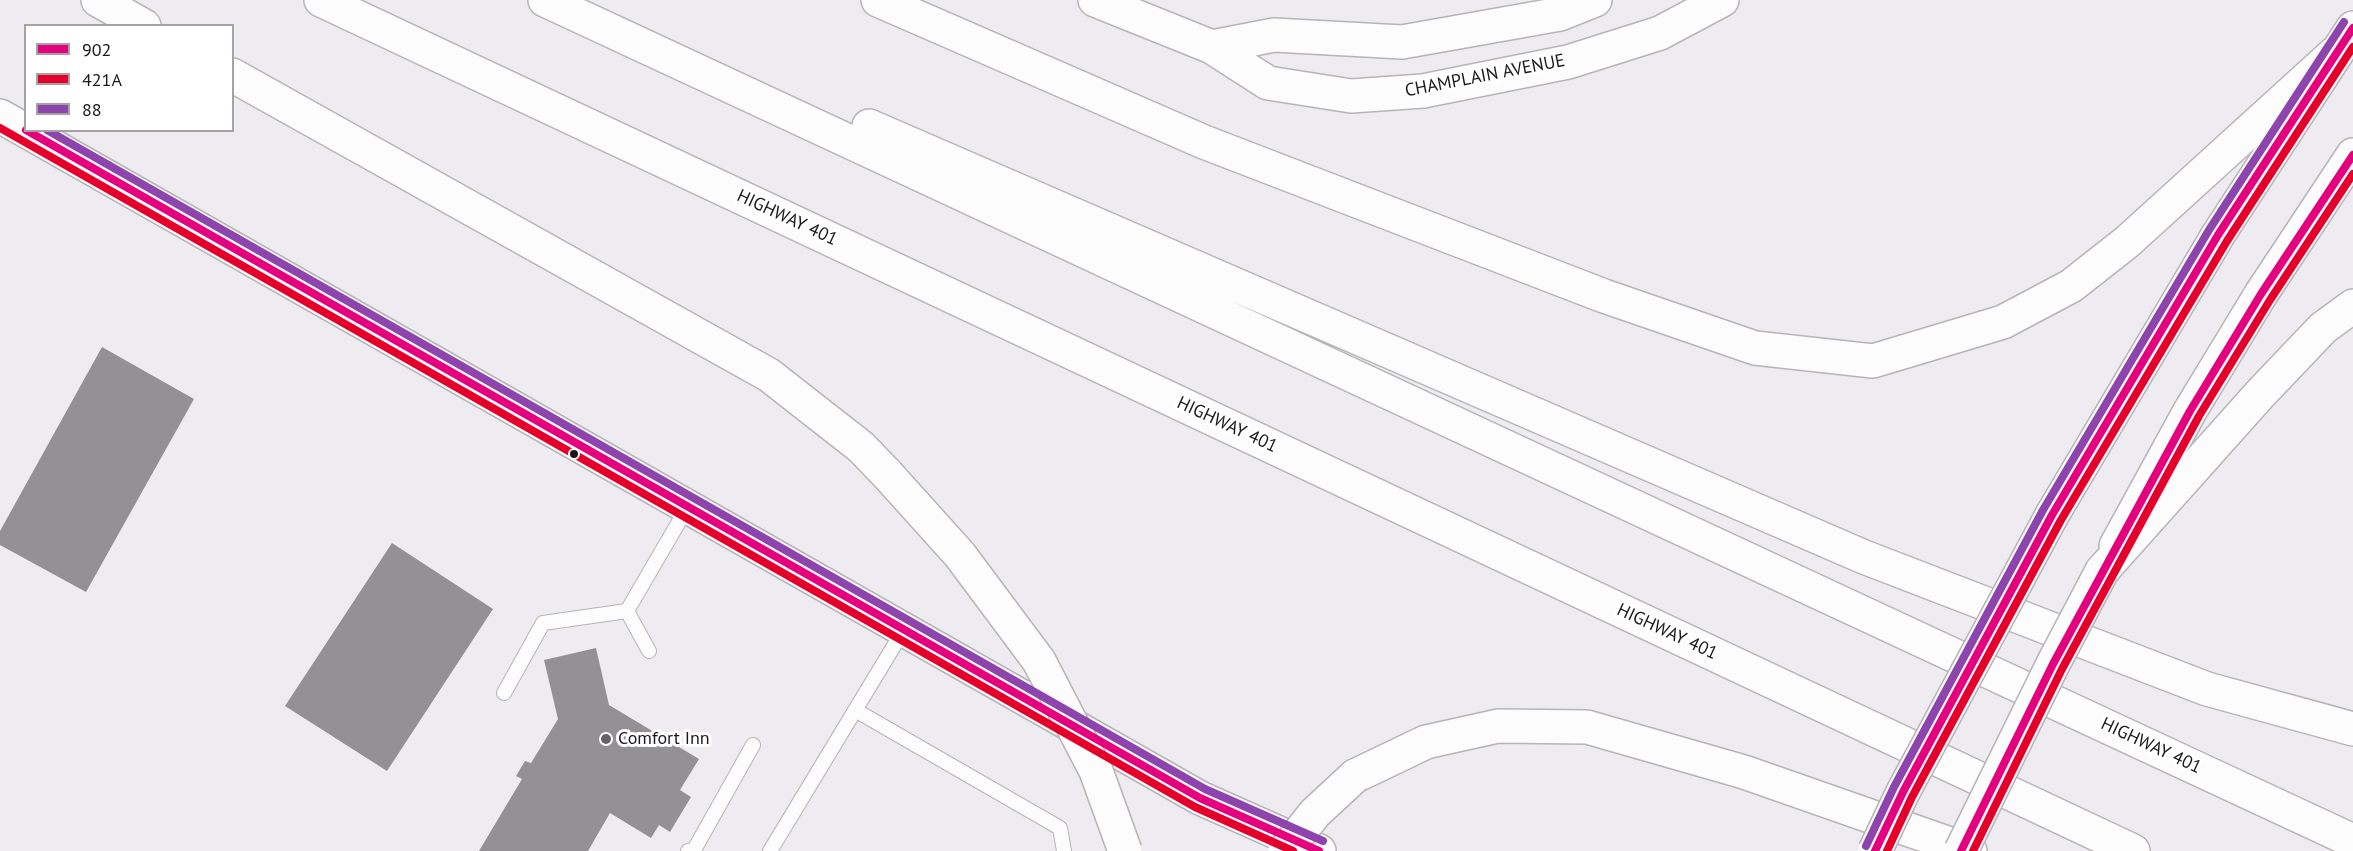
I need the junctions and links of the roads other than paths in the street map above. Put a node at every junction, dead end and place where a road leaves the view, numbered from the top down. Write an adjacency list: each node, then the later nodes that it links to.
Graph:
1 (98, 0): 10 (main road)
2 (321, 0): 38 (main road, HIGHWAY 401)
3 (545, 0): 28 (main road, HIGHWAY 401)
4 (590, 0): 26 (main road)
5 (878, 0): 11 (main road)
6 (1095, 0): 12 (main road, CHAMPLAIN AVENUE)
7 (1595, 0): 9 (main road)
8 (1722, 0): 12 (main road, CHAMPLAIN AVENUE)
9 (1558, 7): 12 (main road)
10 (140, 24)
11 (2344, 40): 35 (main road, bridge)
12 (1212, 47)
13 (234, 76): 32 (main road, bridge)
14 (0, 116): 15 (main road)
15 (24, 130)
16 (28, 132): 19 (main road)
17 (2353, 155): 20 (main road)
18 (2353, 306): 20 (main road)
19 (687, 508): 21 (lane); 22 (main road)
20 (2102, 571): 36 (main road, bridge)
21 (627, 611): 23 (lane); 24 (lane)
22 (903, 631): 25 (lane); 34 (main road)
23 (649, 651)
24 (504, 693)
25 (855, 710): 30 (lane); 31 (lane)
26 (2353, 729)
27 (753, 745): 29 (lane)
28 (2353, 841)
29 (688, 851)
30 (770, 851)
31 (1064, 851)
32 (1125, 851)
33 (1286, 851): 37 (main road, bridge)
34 (1318, 851)
35 (1875, 851)
36 (1960, 851)
37 (1970, 851)
38 (2133, 851)

